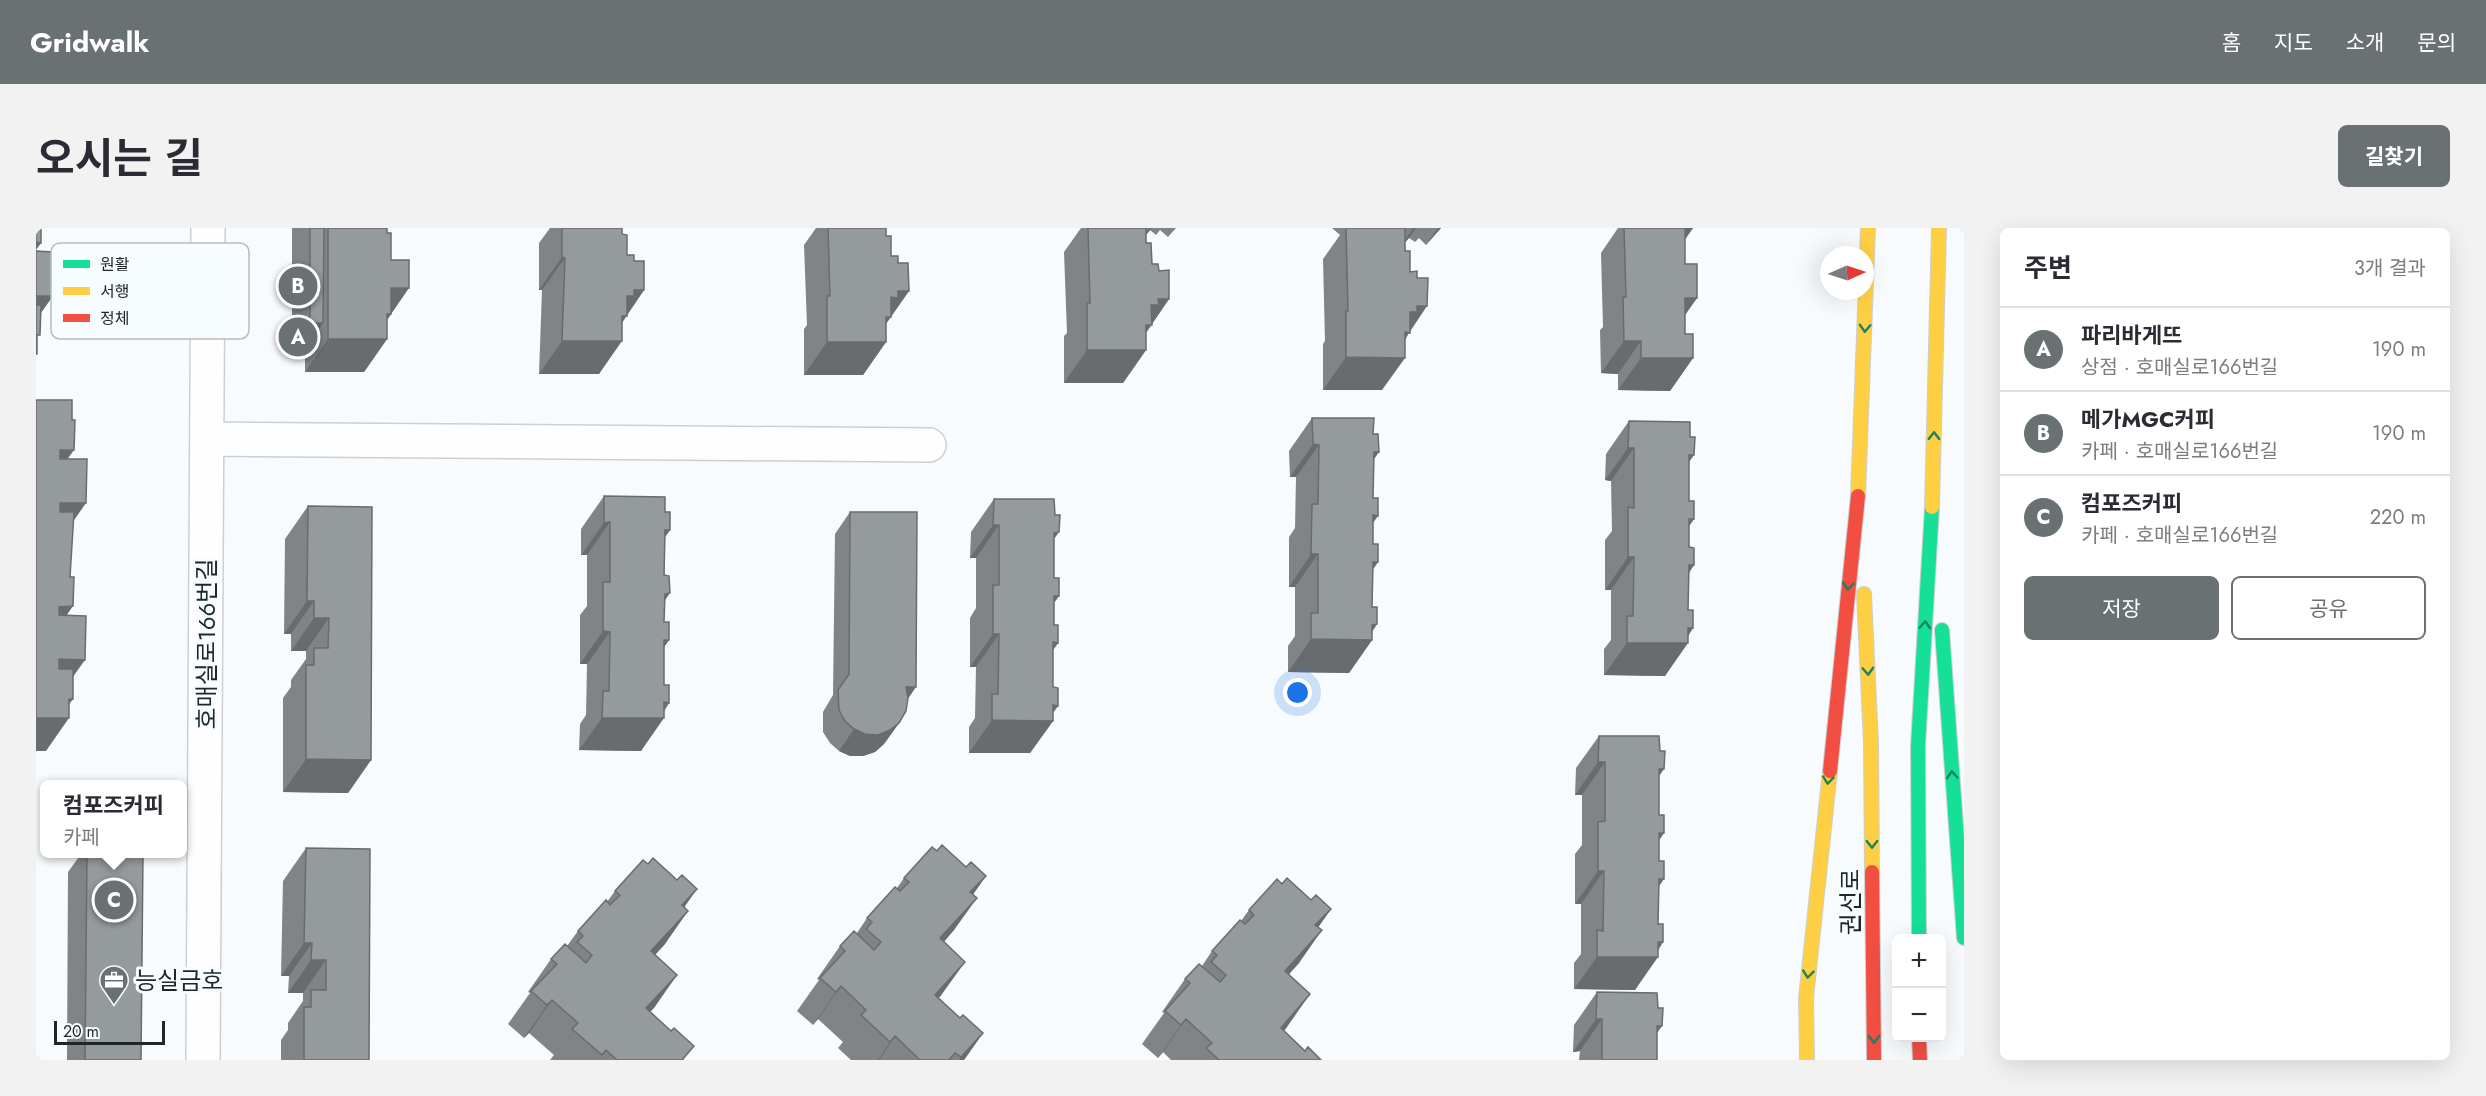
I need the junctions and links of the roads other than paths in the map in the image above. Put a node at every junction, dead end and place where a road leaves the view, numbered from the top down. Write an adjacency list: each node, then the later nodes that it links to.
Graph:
1 (208, 228): 4 (street, 호매실로166번길)
2 (1868, 228): 8 (main road, one-way to 8)
3 (1939, 228): 9 (main road, one-way to 3)
4 (208, 243)
5 (207, 339): 6 (street, 호매실로166번길)
6 (207, 439): 7 (street); 13 (street, 호매실로166번길)
7 (929, 445)
8 (1859, 486): 14 (main road, one-way to 14); 15 (main road, 권선로, one-way to 15)
9 (1933, 494): 10 (main road, one-way to 9); 11 (main road, one-way to 9)
10 (1919, 934)
11 (1964, 938)
12 (1919, 1042): 16 (main road)
13 (203, 1060)
14 (1807, 1060)
15 (1874, 1060)
16 (1920, 1060)

